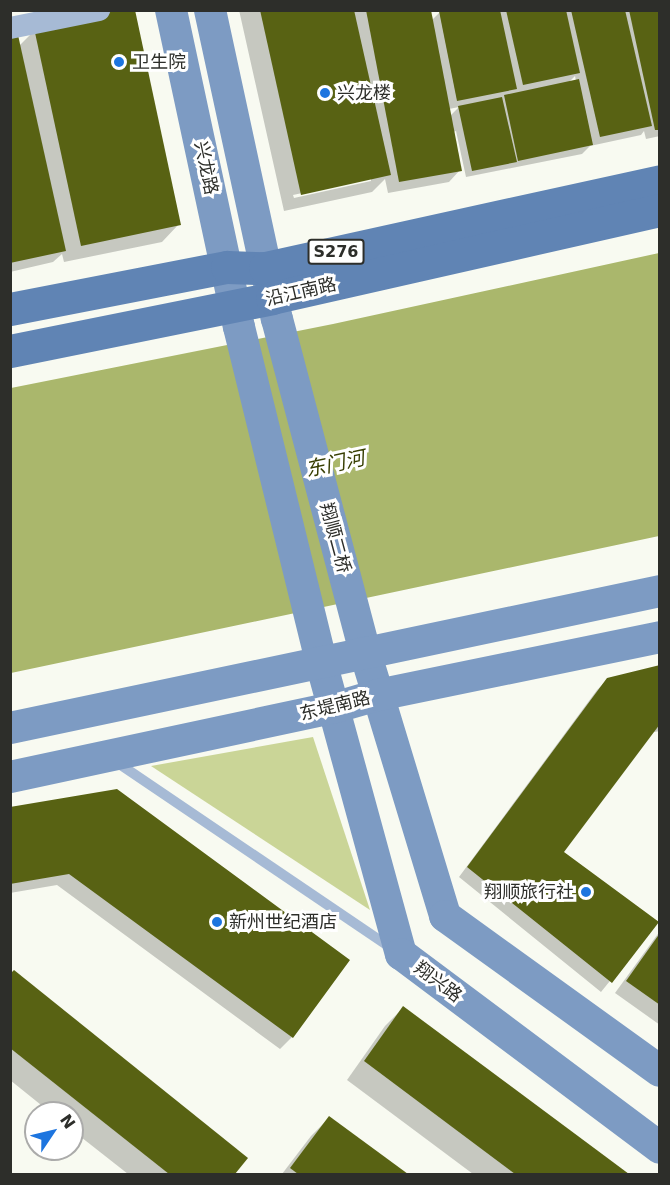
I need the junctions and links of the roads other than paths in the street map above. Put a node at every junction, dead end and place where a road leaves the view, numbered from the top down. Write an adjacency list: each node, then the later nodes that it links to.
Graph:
1 (99, 10): 4 (street)
2 (171, 10): 7 (main road, 兴龙路)
3 (210, 10): 8 (main road, 兴龙路)
4 (10, 28)
5 (660, 181): 8 (main road, 沿江南路 / S276)
6 (660, 210): 8 (main road, 沿江南路 / S276)
7 (227, 267): 8 (main road, 沿江南路 / S276); 9 (main road, 沿江南路 / S276); 10 (main road, 兴龙路)
8 (271, 295): 10 (main road, 沿江南路 / S276); 14 (main road, 翔顺二桥)
9 (10, 309)
10 (237, 316): 11 (main road, 沿江南路 / S276); 15 (main road)
11 (10, 351)
12 (660, 591): 14 (main road)
13 (660, 637): 16 (main road, 东堤南路)
14 (365, 652): 15 (main road); 16 (main road)
15 (321, 662): 17 (main road, 翔兴路); 18 (main road)
16 (378, 695): 17 (main road, 东堤南路); 22 (main road)
17 (333, 708): 19 (main road, 东堤南路); 21 (main road, 翔兴路)
18 (10, 728)
19 (107, 756): 20 (main road, 东堤南路); 21 (lane)
20 (10, 777)
21 (401, 954): 23 (main road, 翔兴路)
22 (660, 1071)
23 (660, 1148)

